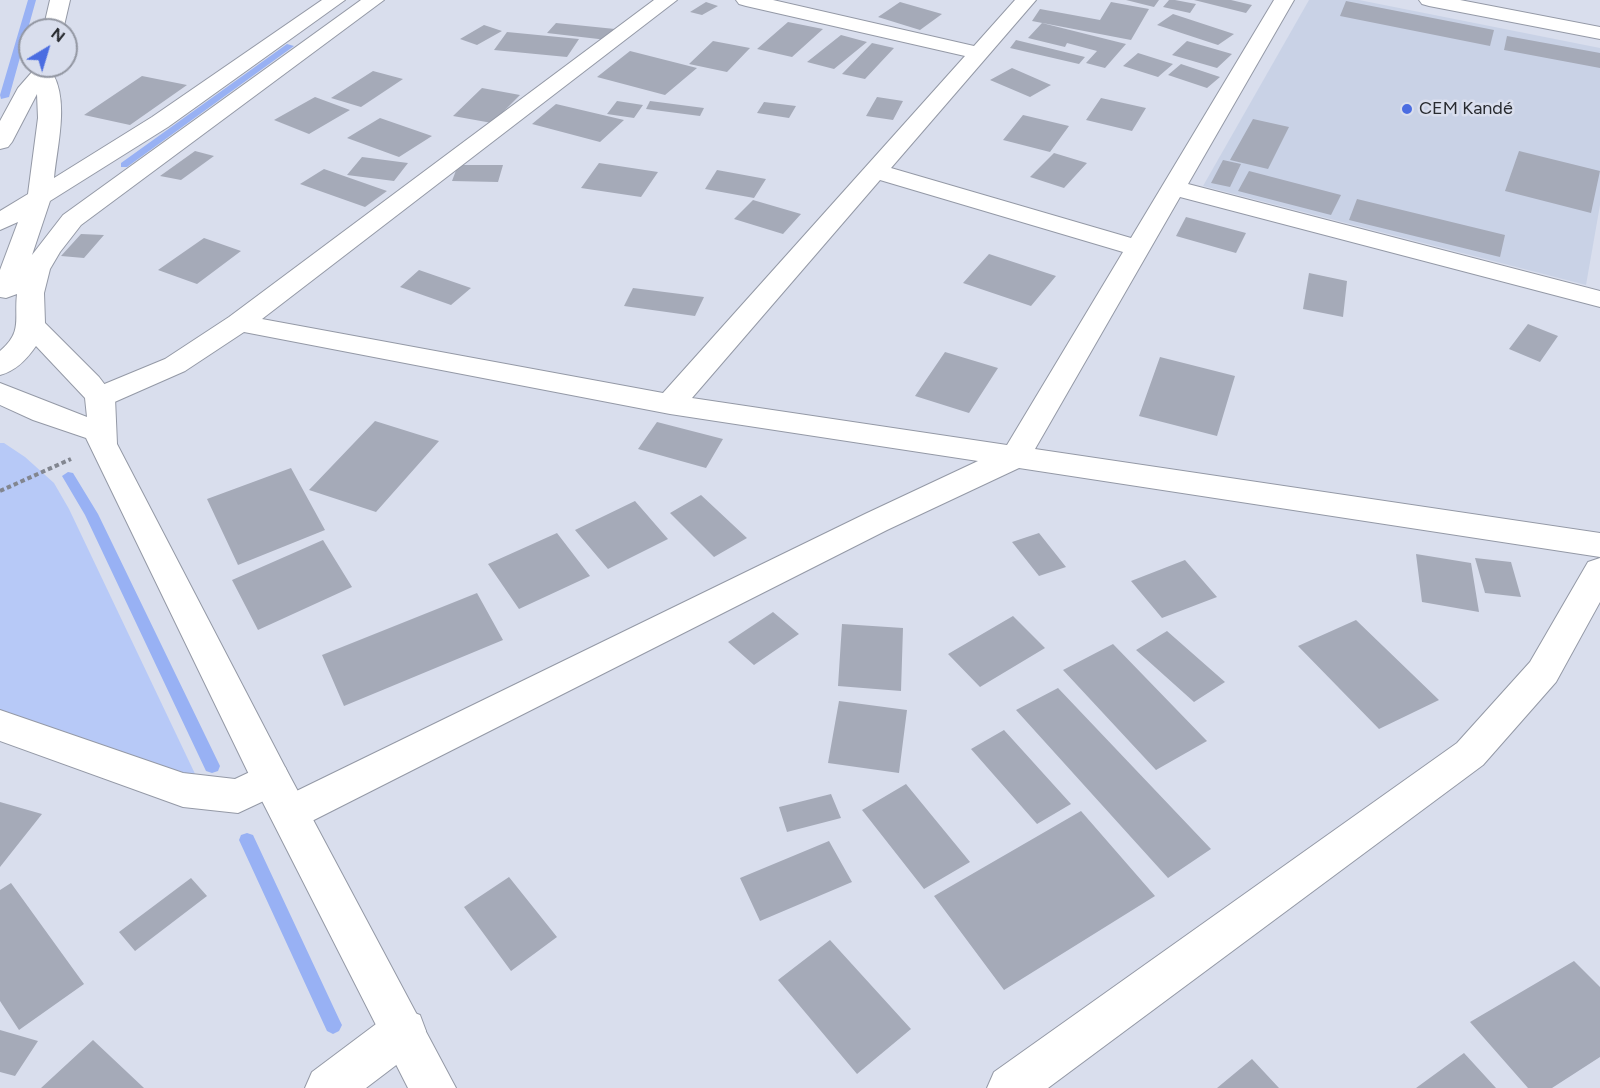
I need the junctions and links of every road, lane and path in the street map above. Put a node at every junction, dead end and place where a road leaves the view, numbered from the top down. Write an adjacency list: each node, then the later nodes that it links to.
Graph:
1 (60, 0): 9 (street)
2 (335, 0): 17 (street)
3 (374, 0): 22 (street)
4 (667, 0): 23 (street)
5 (746, 0): 11 (street)
6 (1026, 0): 11 (street)
7 (1284, 0): 16 (street)
8 (1429, 0): 10 (street)
9 (56, 18)
10 (1600, 33)
11 (979, 53): 15 (street)
12 (37, 78): 14 (street)
13 (46, 78): 17 (street)
14 (0, 142)
15 (875, 171): 19 (street); 26 (street)
16 (1173, 188): 19 (street); 21 (street)
17 (40, 195): 18 (street); 20 (street)
18 (0, 222)
19 (1138, 248): 28 (street)
20 (3, 289): 22 (street)
21 (1600, 299)
22 (31, 316): 24 (street); 27 (street)
23 (239, 323): 26 (street); 27 (street)
24 (0, 366)
25 (0, 393): 27 (street)
26 (670, 404): 28 (street)
27 (99, 414): 32 (street)
28 (1015, 457): 29 (street); 33 (street)
29 (1600, 545)
30 (1600, 571): 37 (street)
31 (0, 725): 32 (street)
32 (271, 779): 33 (street)
33 (290, 813): 34 (street)
34 (404, 1031): 35 (street); 36 (street)
35 (328, 1088)
36 (433, 1088)
37 (1010, 1088)

